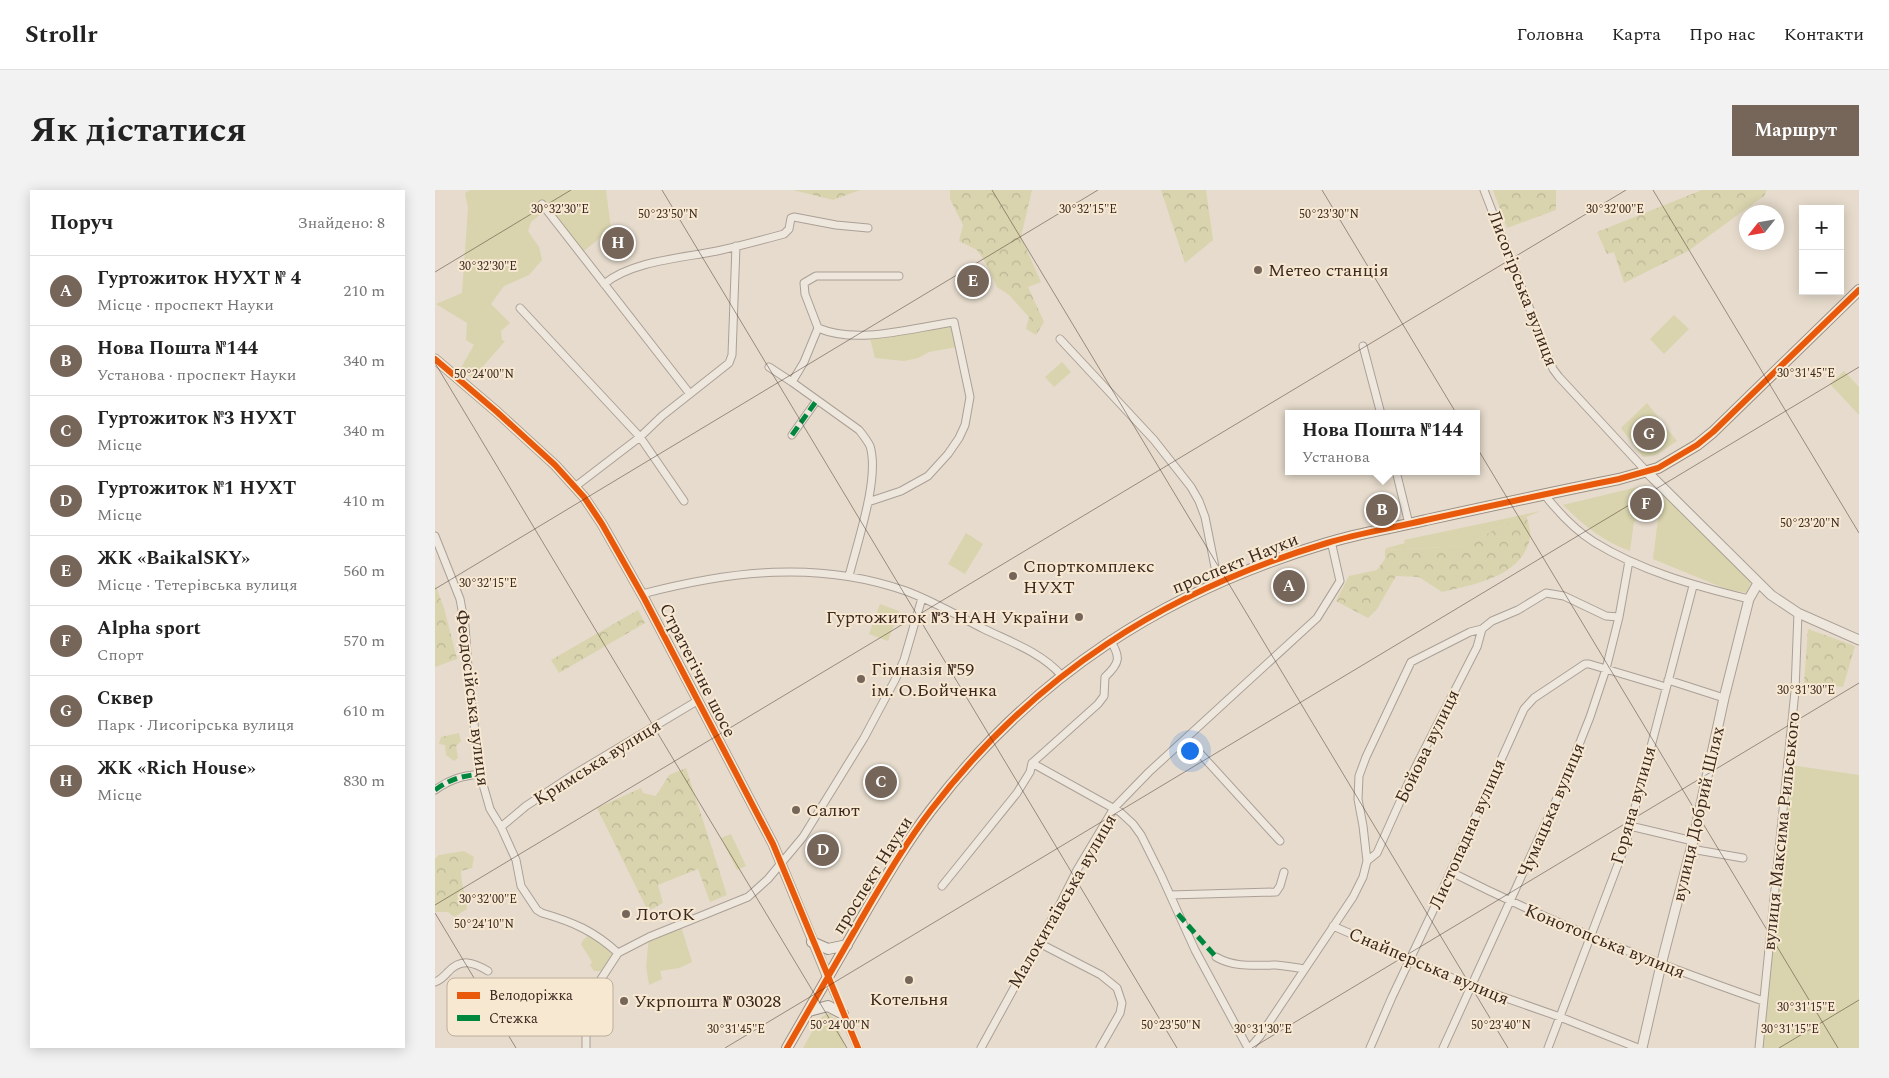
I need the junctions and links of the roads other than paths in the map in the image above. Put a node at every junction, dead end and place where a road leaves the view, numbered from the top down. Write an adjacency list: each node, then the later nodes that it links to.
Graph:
1 (1485, 190): 20 (street, Лисогірська вулиця)
2 (542, 204): 6 (street)
3 (868, 228): 4 (street)
4 (736, 246): 6 (street); 15 (street)
5 (899, 276): 9 (street)
6 (604, 284): 15 (street)
7 (1859, 290): 20 (main road, проспект Науки)
8 (520, 308): 19 (street)
9 (818, 328): 14 (street); 25 (street)
10 (1060, 339): 31 (street)
11 (1363, 346): 17 (street)
12 (435, 359): 22 (street, Стратегічне шосе)
13 (769, 367): 14 (street)
14 (792, 382): 16 (street)
15 (690, 394): 19 (street)
16 (817, 400): 18 (street); 25 (street)
17 (1380, 410)
18 (792, 436)
19 (640, 437): 22 (street); 24 (street)
20 (1647, 472): 23 (main road, проспект Науки); 32 (street)
21 (1397, 475): 26 (street)
22 (575, 486): 34 (street, Стратегічне шосе)
23 (1543, 494): 26 (main road, проспект Науки); 29 (street)
24 (684, 501)
25 (868, 502): 30 (street)
26 (1409, 524): 28 (main road, проспект Науки)
27 (435, 536): 49 (street, Феодосійська вулиця)
28 (1331, 541): 31 (main road, проспект Науки); 47 (street, Малокитаївська вулиця)
29 (1629, 561): 33 (street); 38 (street, Чумацька вулиця)
30 (849, 576): 34 (street); 35 (street)
31 (1218, 582): 40 (main road, проспект Науки)
32 (1758, 582): 36 (street, вулиця Добрий Шлях); 37 (street)
33 (1693, 586): 36 (street); 44 (street, Горяна вулиця)
34 (642, 594): 46 (street, Стратегічне шосе)
35 (923, 598): 43 (street); 58 (street)
36 (1749, 599): 45 (street, вулиця Добрий Шлях)
37 (1798, 613): 41 (street); 79 (street, вулиця Максима Рильського)
38 (1619, 617): 39 (street); 42 (street, Чумацька вулиця)
39 (1482, 629): 57 (street, Бойова вулиця); 57 (street)
40 (1110, 640): 43 (main road, проспект Науки); 48 (street)
41 (1859, 640)
42 (1606, 669): 44 (street, Листопадна вулиця); 60 (street, Листопадна вулиця); 63 (street, Чумацька вулиця)
43 (1061, 675): 68 (main road, проспект Науки)
44 (1667, 683): 45 (street, Листопадна вулиця); 52 (street, Горяна вулиця)
45 (1724, 698): 55 (street, вулиця Добрий Шлях)
46 (697, 701): 53 (street, Кримська вулиця); 58 (street, Стратегічне шосе)
47 (1186, 738): 51 (street, Малокитаївська вулиця); 54 (street)
48 (1032, 763): 51 (street); 61 (street)
49 (480, 774): 50 (street); 53 (street, Феодосійська вулиця)
50 (435, 790)
51 (1114, 808): 62 (street); 67 (street, Малокитаївська вулиця)
52 (1630, 826): 55 (street); 65 (street, Горяна вулиця)
53 (501, 827): 69 (street, Феодосійська вулиця)
54 (1280, 842)
55 (1692, 845): 56 (street); 72 (street, вулиця Добрий Шлях)
56 (1743, 858)
57 (1367, 861): 64 (street)
58 (782, 864): 66 (street, Стратегічне шосе); 69 (street)
59 (1284, 872): 62 (street)
60 (1451, 872): 63 (street, Конотопська вулиця); 71 (street, Листопадна вулиця)
61 (942, 886)
62 (1170, 895): 87 (street)
63 (1510, 902): 65 (street, Конотопська вулиця); 78 (street, Чумацька вулиця)
64 (1333, 926): 71 (street, Снайперська вулиця); 73 (street)
65 (1590, 937): 72 (street, Конотопська вулиця); 82 (street, Горяна вулиця)
66 (812, 942): 68 (main road); 76 (street, Стратегічне шосе)
67 (1039, 943): 85 (street, Малокитаївська вулиця); 86 (street)
68 (847, 945): 76 (main road, проспект Науки)
69 (618, 953): 75 (street)
70 (1216, 957): 73 (street)
71 (1409, 959): 78 (street, Снайперська вулиця); 88 (street, Листопадна вулиця)
72 (1661, 965): 79 (street, Конотопська вулиця); 92 (street, вулиця Добрий Шлях)
73 (1304, 969): 87 (street)
74 (488, 971): 77 (street)
75 (602, 978)
76 (827, 978): 80 (main road, проспект Науки); 81 (street, Стратегічне шосе)
77 (435, 982)
78 (1471, 985): 82 (street, Снайперська вулиця); 89 (street, Чумацька вулиця)
79 (1763, 1001): 93 (street, вулиця Максима Рильського)
80 (809, 1011): 81 (main road); 83 (main road, проспект Науки)
81 (843, 1014): 84 (street, Стратегічне шосе)
82 (1560, 1017): 90 (street, Горяна вулиця); 91 (street, Снайперська вулиця)
83 (787, 1048)
84 (858, 1048)
85 (981, 1048)
86 (1100, 1048)
87 (1249, 1048)
88 (1370, 1048)
89 (1443, 1048)
90 (1548, 1048)
91 (1638, 1048)
92 (1642, 1048)
93 (1759, 1048)

